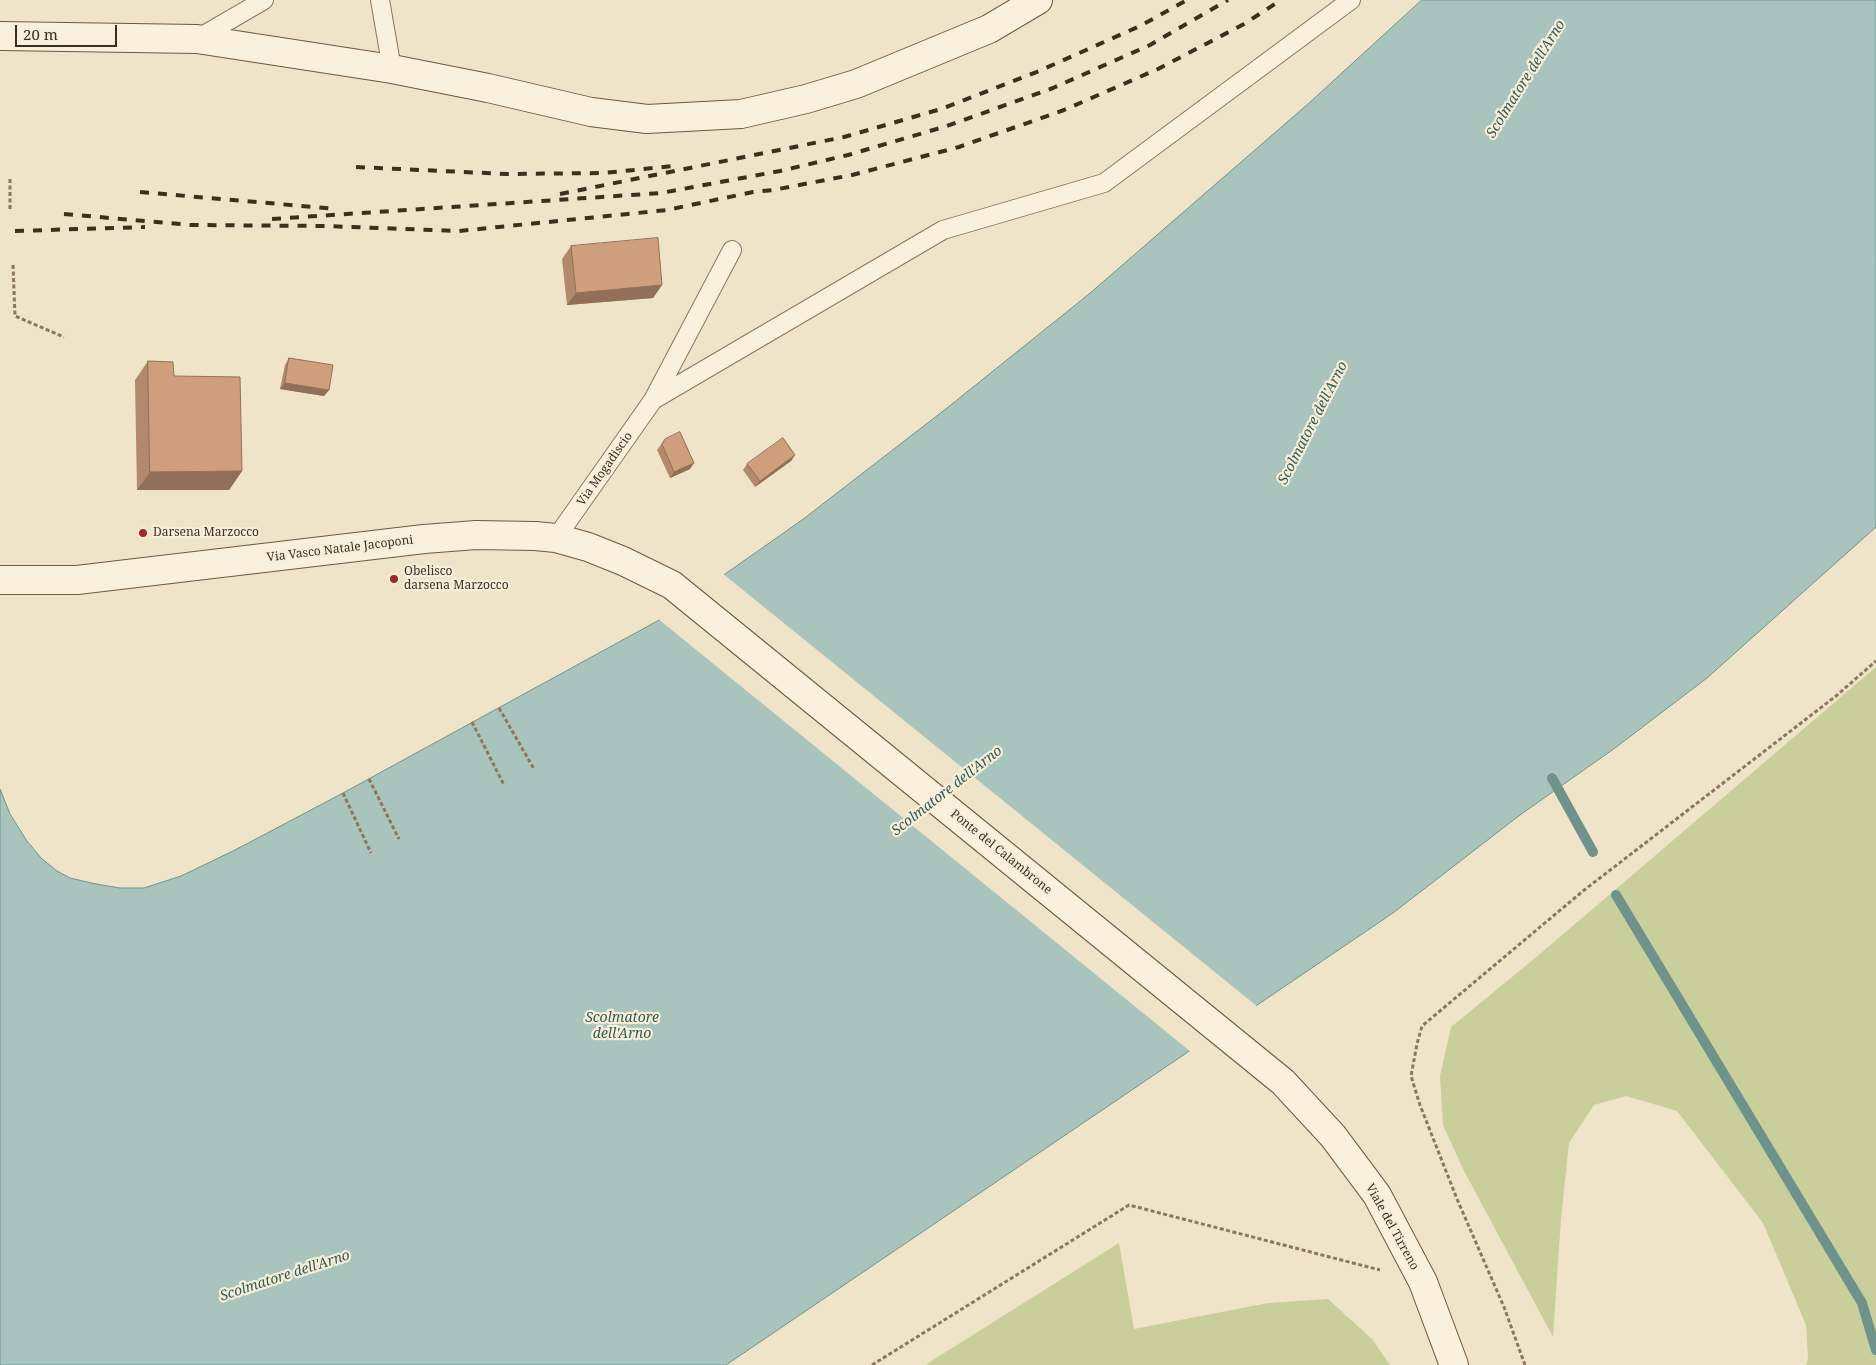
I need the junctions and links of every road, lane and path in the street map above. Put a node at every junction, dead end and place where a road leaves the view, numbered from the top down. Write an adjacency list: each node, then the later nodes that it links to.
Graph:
1 (264, 0): 6 (lane)
2 (380, 0): 7 (lane)
3 (1038, 0): 7 (main road)
4 (1351, 0): 13 (lane)
5 (7, 36): 6 (main road)
6 (197, 40): 7 (main road)
7 (392, 68)
8 (10, 179): 9 (path)
9 (10, 210)
10 (732, 250): 13 (lane, Via Mogadiscio)
11 (13, 265): 12 (path)
12 (64, 337)
13 (653, 400): 14 (lane, Via Mogadiscio)
14 (556, 538): 15 (main road, Via Vasco Natale Jacoponi); 16 (main road, Via Vasco Natale Jacoponi)
15 (0, 580)
16 (672, 585): 26 (main road, Ponte del Calambrone)
17 (1876, 661): 30 (path)
18 (498, 708): 20 (path)
19 (472, 722): 22 (path)
20 (534, 769)
21 (369, 779): 24 (path)
22 (504, 785)
23 (343, 793): 25 (path)
24 (399, 839)
25 (371, 853)
26 (1283, 1082): 27 (main road, Viale del Tirreno)
27 (1423, 1282): 28 (path); 29 (main road, Viale del Tirreno)
28 (872, 1365)
29 (1454, 1365)
30 (1525, 1365)

